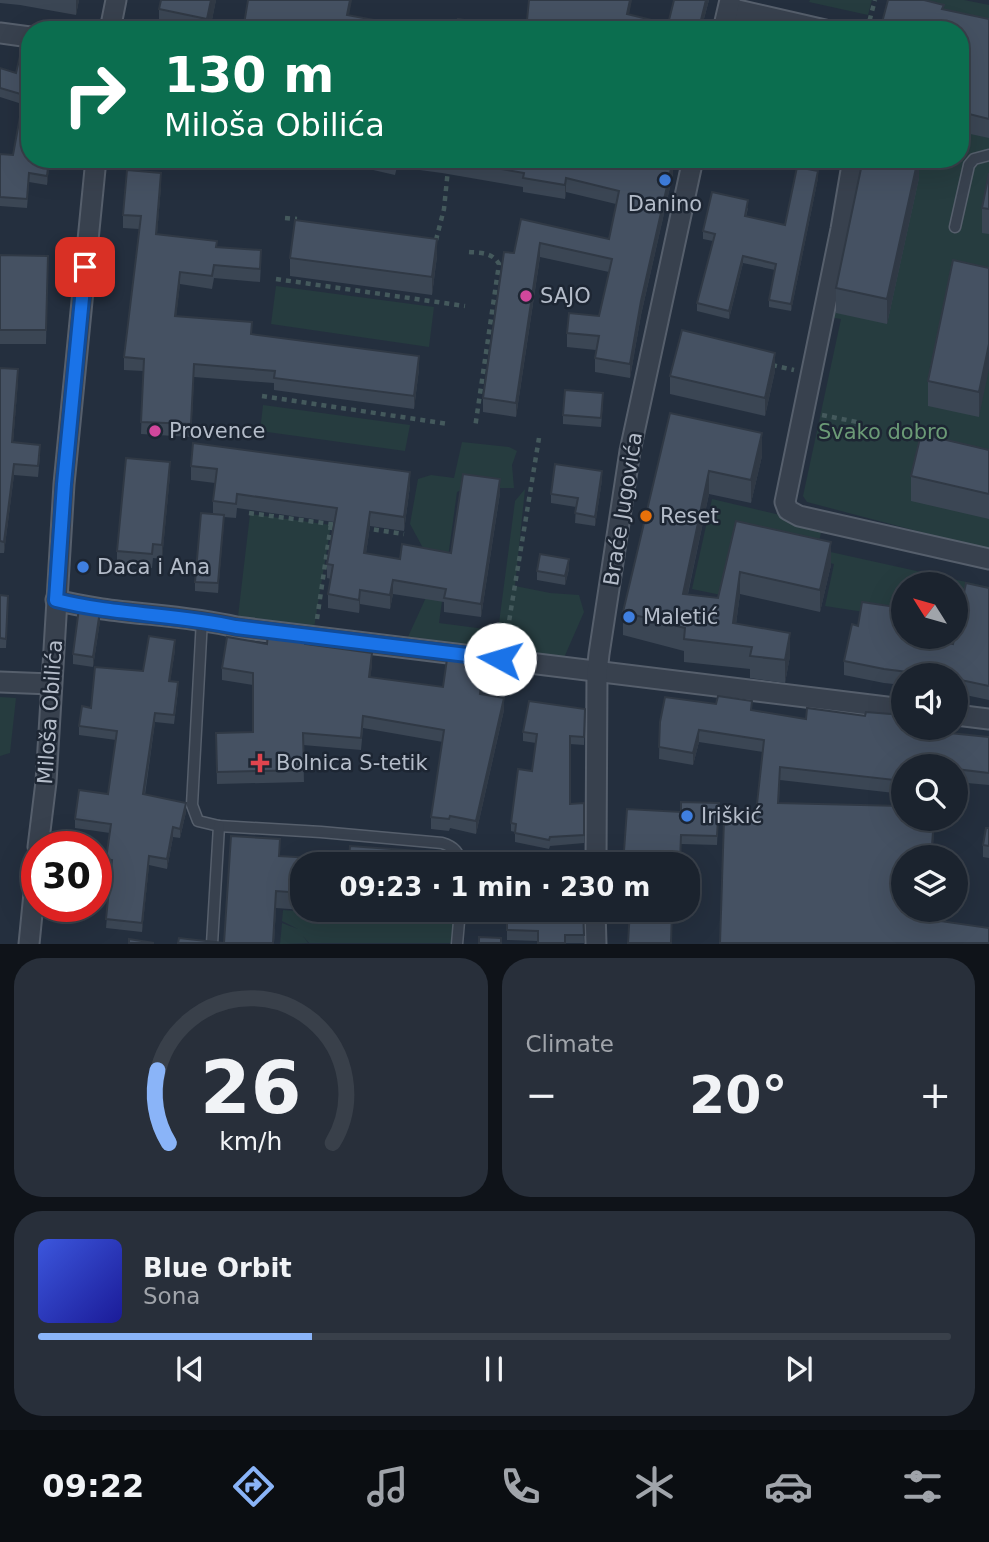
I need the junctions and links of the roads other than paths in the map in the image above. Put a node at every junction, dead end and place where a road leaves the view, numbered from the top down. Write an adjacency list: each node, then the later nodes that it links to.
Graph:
1 (116, 0): 3 (street)
2 (729, 4): 4 (street)
3 (112, 21)
4 (792, 21)
5 (0, 33): 6 (street)
6 (21, 36)
7 (989, 155): 8 (lane)
8 (969, 165)
9 (95, 168): 15 (street, Miloša Obilića)
10 (691, 168): 17 (street, Braće Jugovića)
11 (851, 168): 14 (street)
12 (968, 168): 13 (lane)
13 (955, 227)
14 (989, 559)
15 (56, 600): 16 (street); 19 (street, Miloša Obilića)
16 (202, 619): 17 (street); 23 (lane)
17 (597, 673): 20 (street); 26 (street, Braće Jugovića)
18 (0, 682): 19 (street)
19 (51, 684): 24 (street, Miloša Obilića)
20 (891, 708)
21 (968, 716): 22 (street)
22 (989, 719)
23 (219, 826): 25 (lane); 31 (lane)
24 (40, 831)
25 (457, 852)
26 (596, 852)
27 (31, 922): 30 (street)
28 (459, 922): 32 (lane)
29 (595, 922): 33 (street)
30 (29, 943)
31 (212, 943)
32 (457, 943)
33 (596, 943)

